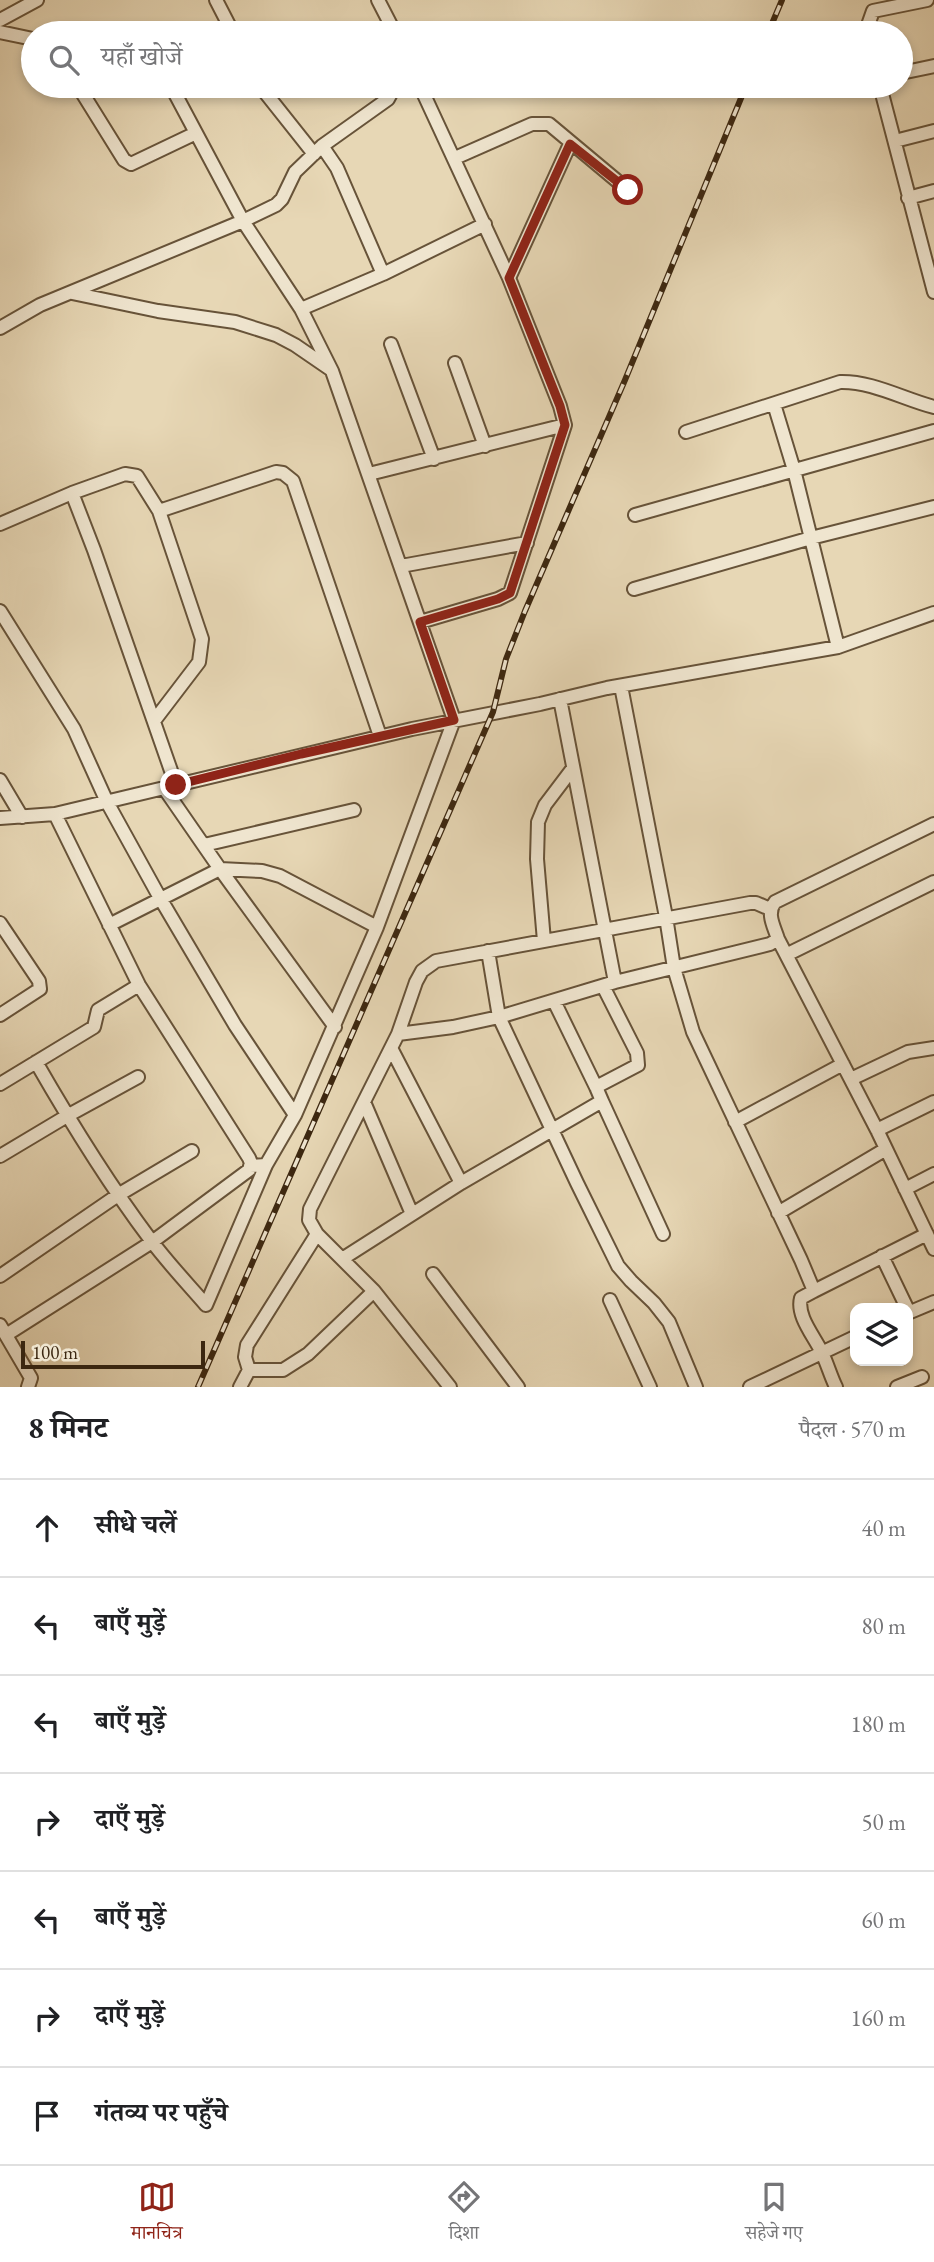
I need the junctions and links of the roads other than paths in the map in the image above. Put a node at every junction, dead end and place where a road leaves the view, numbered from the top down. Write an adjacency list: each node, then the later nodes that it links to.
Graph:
1 (37, 0): 5 (street)
2 (216, 0): 6 (street)
3 (378, 0): 7 (street)
4 (927, 0): 8 (street)
5 (0, 20)
6 (227, 21)
7 (389, 21)
8 (870, 21)
9 (0, 32): 10 (street)
10 (21, 36)
11 (934, 65): 12 (street)
12 (913, 70)
13 (85, 98): 20 (street)
14 (178, 98): 20 (street)
15 (271, 98): 23 (street)
16 (389, 98): 23 (street)
17 (426, 98): 24 (street)
18 (883, 98): 21 (street)
19 (934, 131): 21 (street)
20 (196, 133): 28 (street)
21 (895, 141): 27 (street)
22 (570, 144): 24 (street); 25 (street); 31 (street)
23 (318, 150): 28 (street); 30 (street)
24 (455, 158): 29 (street)
25 (628, 190)
26 (934, 191): 27 (street)
27 (908, 198): 32 (street)
28 (243, 221): 33 (street); 34 (street)
29 (485, 224): 30 (street); 31 (street)
30 (383, 274): 34 (street)
31 (509, 278): 41 (street)
32 (934, 292)
33 (72, 293): 35 (street); 38 (street)
34 (301, 309): 38 (street)
35 (0, 328)
36 (391, 344): 45 (street)
37 (455, 363): 44 (street)
38 (332, 371): 47 (street)
39 (774, 404): 40 (street); 43 (street); 46 (street)
40 (934, 407)
41 (565, 425): 44 (street); 54 (street)
42 (934, 431): 46 (street)
43 (685, 432)
44 (485, 446): 45 (street)
45 (434, 459): 47 (street)
46 (794, 470): 51 (street); 53 (street)
47 (369, 474): 55 (street)
48 (72, 493): 50 (street); 52 (street); 64 (street)
49 (934, 507): 53 (street)
50 (159, 511): 64 (street); 65 (street)
51 (635, 515)
52 (0, 524)
53 (811, 538): 56 (street); 60 (street)
54 (527, 543): 55 (street); 59 (street)
55 (401, 566): 59 (street)
56 (634, 589)
57 (0, 611): 69 (street)
58 (934, 613): 60 (street)
59 (420, 622): 63 (street)
60 (838, 647): 61 (street)
61 (621, 686): 62 (street); 80 (street)
62 (560, 699): 63 (street); 66 (street)
63 (454, 720): 65 (street); 83 (street)
64 (154, 721): 68 (street)
65 (380, 736): 68 (street)
66 (573, 768): 84 (street); 86 (street)
67 (0, 780): 72 (street)
68 (170, 786): 69 (street); 75 (street)
69 (107, 802): 71 (street); 78 (street)
70 (354, 810): 75 (street)
71 (55, 814): 72 (street); 82 (street)
72 (23, 817): 73 (street)
73 (0, 818)
74 (934, 824): 79 (street)
75 (204, 845): 76 (street)
76 (220, 869): 78 (street); 83 (street); 95 (street)
77 (933, 885): 88 (street)
78 (160, 898): 82 (street); 108 (street)
79 (770, 909): 80 (street); 85 (street)
80 (666, 917): 84 (street); 89 (street)
81 (0, 923): 93 (street)
82 (109, 925): 91 (street)
83 (377, 927): 95 (street)
84 (603, 929): 86 (street); 90 (street)
85 (778, 939): 88 (street); 89 (street)
86 (544, 941): 87 (street)
87 (488, 951): 94 (street); 96 (street)
88 (788, 954): 100 (street)
89 (674, 968): 90 (street); 110 (street)
90 (609, 984): 92 (street); 104 (street)
91 (139, 985): 99 (street); 117 (street)
92 (554, 1001): 94 (street); 104 (street)
93 (0, 1015)
94 (499, 1017): 96 (street); 111 (street)
95 (335, 1027): 108 (street)
96 (398, 1034): 97 (street)
97 (391, 1048): 106 (street); 119 (street)
98 (934, 1048): 102 (street)
99 (36, 1062): 103 (street); 109 (street)
100 (843, 1064): 102 (street); 110 (street)
101 (138, 1077): 109 (street)
102 (851, 1079): 112 (street)
103 (0, 1084)
104 (596, 1087): 105 (street)
105 (602, 1101): 111 (street); 125 (street)
106 (363, 1102): 123 (street); 124 (street)
107 (934, 1102): 112 (street)
108 (295, 1115): 116 (street)
109 (67, 1116): 115 (street); 121 (street)
110 (735, 1122): 122 (street)
111 (552, 1130): 119 (street); 150 (street)
112 (877, 1130): 113 (street)
113 (886, 1149): 120 (street); 122 (street)
114 (192, 1151): 121 (street)
115 (0, 1156)
116 (266, 1165): 117 (street); 127 (street)
117 (250, 1166): 127 (street)
118 (934, 1174): 120 (street)
119 (461, 1183): 123 (street)
120 (905, 1189): 126 (street)
121 (118, 1195): 127 (street); 132 (street)
122 (778, 1213): 134 (street)
123 (412, 1214): 130 (street)
124 (317, 1234): 130 (street); 142 (street)
125 (663, 1234)
126 (927, 1234): 128 (street); 129 (street)
127 (152, 1242): 139 (street)
128 (934, 1249)
129 (882, 1256): 134 (street); 137 (street)
130 (342, 1259): 133 (street)
131 (433, 1274): 148 (street)
132 (0, 1276)
133 (374, 1291): 142 (street); 147 (street)
134 (814, 1291): 141 (street)
135 (610, 1300): 149 (street)
136 (934, 1302): 138 (street)
137 (904, 1303)
138 (913, 1309)
139 (3, 1330): 145 (street)
140 (850, 1339): 141 (street)
141 (822, 1352): 144 (street); 152 (street)
142 (249, 1370): 146 (street)
143 (922, 1377): 153 (street)
144 (765, 1384): 151 (street)
145 (28, 1387)
146 (240, 1387)
147 (450, 1387)
148 (519, 1387)
149 (650, 1387)
150 (696, 1387)
151 (750, 1387)
152 (836, 1387)
153 (897, 1387)

